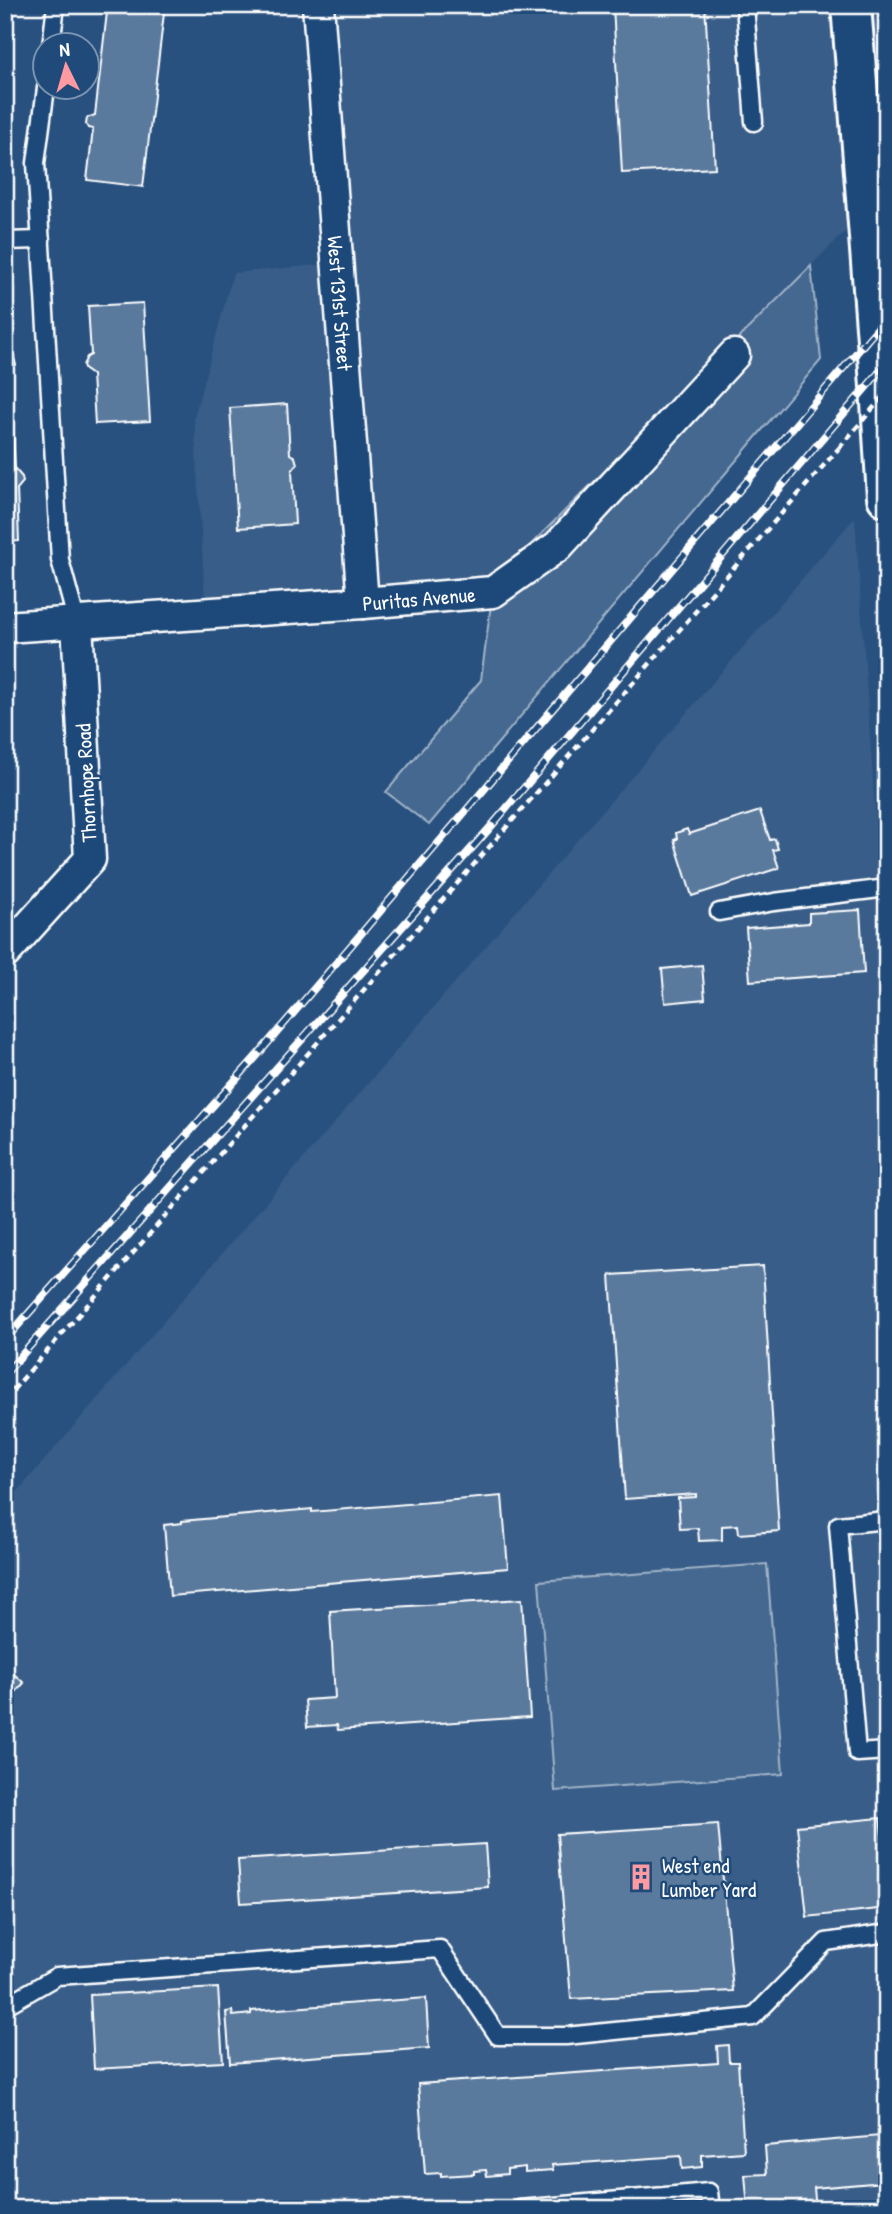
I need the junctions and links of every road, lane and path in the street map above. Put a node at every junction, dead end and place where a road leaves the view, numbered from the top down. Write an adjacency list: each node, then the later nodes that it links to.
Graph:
1 (57, 5): 5 (lane)
2 (318, 5): 13 (street, West 131st Street)
3 (745, 5): 7 (lane)
4 (851, 5): 12 (main road)
5 (53, 32)
6 (44, 102): 8 (lane)
7 (754, 122)
8 (41, 240): 9 (lane); 14 (lane)
9 (5, 241)
10 (734, 355): 13 (street, Puritas Avenue)
11 (887, 392): 19 (path, bridge)
12 (887, 497)
13 (363, 603): 14 (street, Puritas Avenue)
14 (77, 623): 15 (street, Puritas Avenue); 18 (street, Thornhope Road)
15 (5, 627)
16 (887, 888): 17 (lane)
17 (719, 912)
18 (5, 953)
19 (5, 1399)
20 (887, 1520): 21 (lane)
21 (887, 1751)
22 (887, 1933): 23 (lane)
23 (5, 2006)
24 (520, 2209): 25 (lane)
25 (711, 2209)

